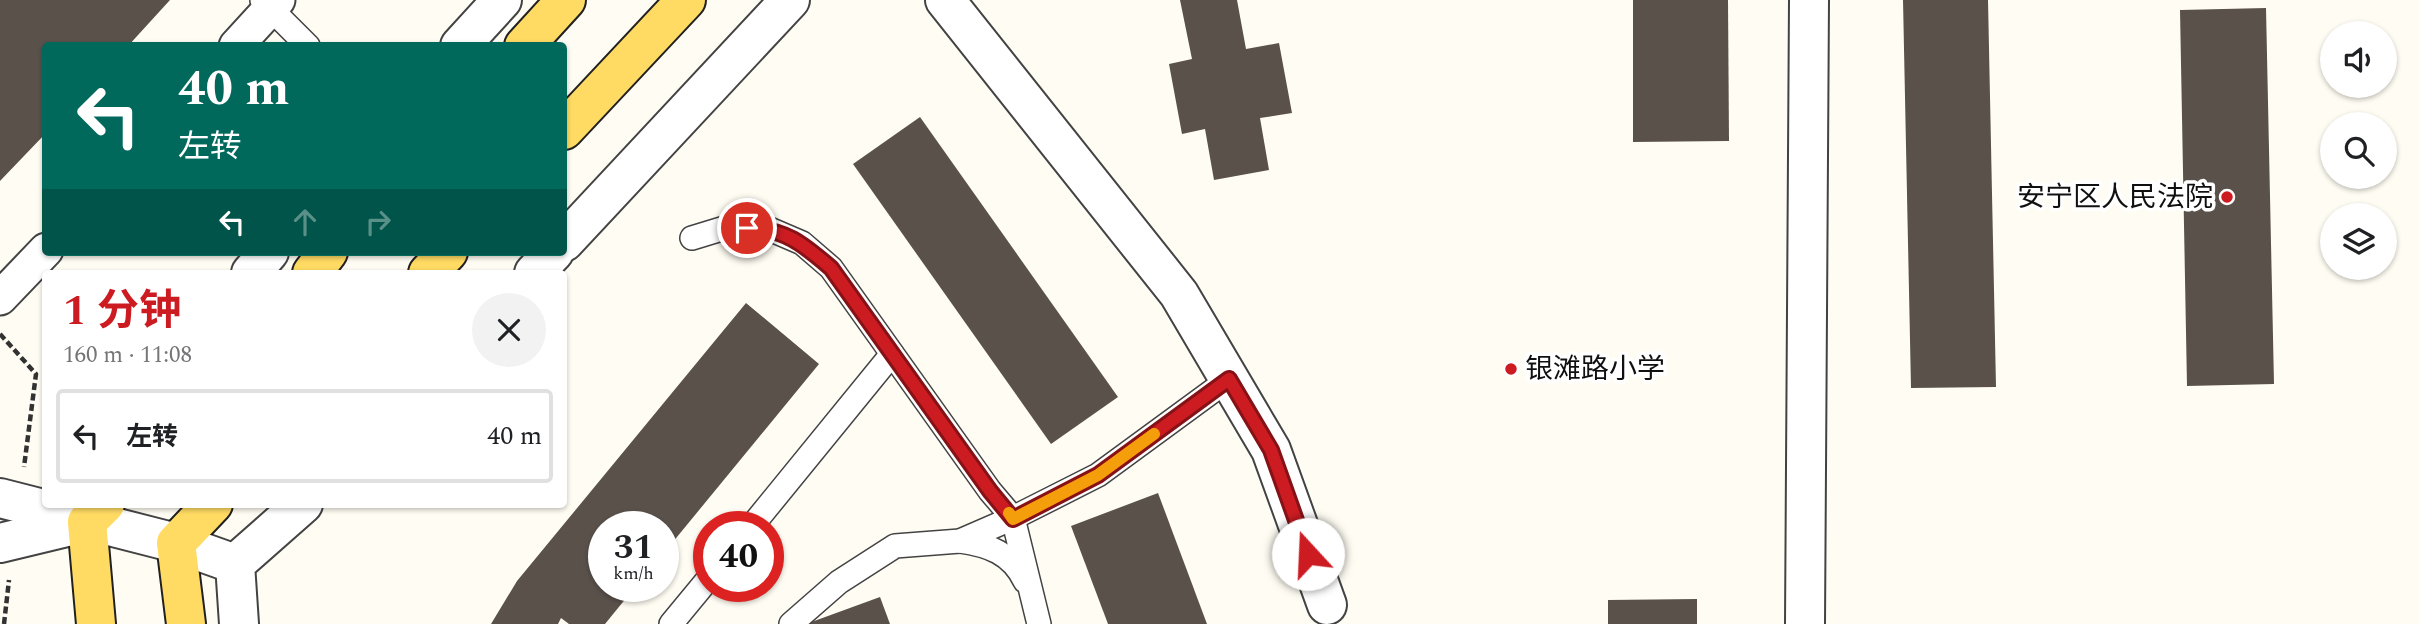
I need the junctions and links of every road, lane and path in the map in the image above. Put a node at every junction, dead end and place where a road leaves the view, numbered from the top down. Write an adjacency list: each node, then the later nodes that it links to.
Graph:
1 (502, 0): 10 (street)
2 (566, 0): 11 (main road)
3 (686, 0): 12 (main road)
4 (790, 0): 13 (street)
5 (945, 0): 26 (street)
6 (1809, 0): 48 (street)
7 (270, 3): 8 (street); 9 (lane)
8 (239, 42)
9 (304, 42)
10 (464, 42)
11 (528, 42)
12 (567, 127)
13 (567, 239)
14 (692, 239): 25 (lane)
15 (42, 254): 24 (street)
16 (266, 256): 20 (street)
17 (325, 256): 21 (main road)
18 (444, 256): 22 (main road)
19 (550, 256): 23 (street)
20 (254, 270)
21 (314, 270)
22 (431, 270)
23 (537, 270)
24 (0, 298)
25 (892, 354): 32 (lane); 33 (lane)
26 (1229, 379): 33 (lane); 40 (street)
27 (0, 498): 28 (street)
28 (42, 503)
29 (209, 508): 36 (main road)
30 (298, 508): 37 (street)
31 (96, 510): 35 (street); 36 (street); 41 (lane); 42 (main road)
32 (764, 511)
33 (1013, 519): 34 (lane); 38 (lane)
34 (960, 541): 38 (lane); 46 (lane)
35 (0, 542)
36 (176, 543): 37 (street); 43 (main road)
37 (235, 564): 44 (street)
38 (1030, 593): 47 (lane)
39 (693, 597): 45 (lane)
40 (1327, 606)
41 (80, 624)
42 (96, 624)
43 (186, 624)
44 (239, 624)
45 (671, 624)
46 (791, 624)
47 (1039, 624)
48 (1805, 624)

